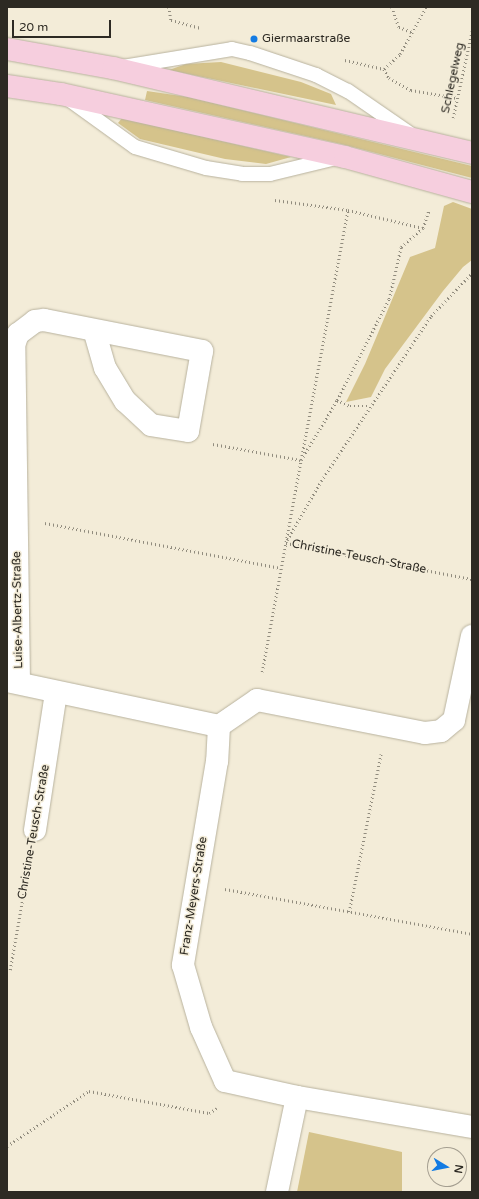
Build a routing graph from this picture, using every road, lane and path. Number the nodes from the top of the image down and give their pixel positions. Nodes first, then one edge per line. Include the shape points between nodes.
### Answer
1 (169, 7) edge
2 (392, 7) edge
3 (426, 7) edge
4 (168, 13) dead end
5 (472, 31) edge
6 (412, 32) junction
7 (7, 49) edge
8 (113, 68) junction
9 (384, 69) dead end
10 (397, 84) dead end
11 (7, 86) edge
12 (61, 94) junction
13 (457, 98) junction
14 (452, 121) dead end
15 (419, 139) junction
16 (472, 153) edge
17 (345, 157) junction
18 (472, 192) edge
19 (270, 199) dead end
20 (430, 208) dead end
21 (348, 210) junction
22 (423, 228) junction
23 (472, 273) edge
24 (95, 332) junction
25 (337, 400) junction
26 (370, 406) junction
27 (188, 431) junction
28 (301, 460) junction
29 (17, 518) junction
30 (286, 542) junction
31 (281, 568) junction
32 (472, 579) edge
33 (472, 636) edge
34 (13, 682) edge
35 (56, 693) junction
36 (257, 700) junction
37 (218, 726) junction
38 (387, 726) junction
39 (35, 830) joint
40 (195, 884) junction
41 (350, 912) junction
42 (472, 934) edge
43 (10, 970) dead end
44 (225, 1081) junction
45 (297, 1097) junction
46 (472, 1127) edge
47 (7, 1146) edge
48 (277, 1192) edge

1 - 4 path
2 - 6 path via 400,26
3 - 6 path
5 - 13 path, Schlegelweg
6 - 9 path via 400,54
7 - 8 main road
8 - 15 main road
8 - 15 lane via 232,49 250,53 316,75 348,91
10 - 13 path via 430,95
11 - 12 main road
12 - 17 main road
12 - 17 lane via 135,147 206,168 242,174 270,174
13 - 14 path, Schlegelweg
15 - 16 main road
17 - 18 main road
19 - 21 path
20 - 22 path
21 - 22 path
21 - 28 path
22 - 25 path via 401,247 389,299
23 - 26 path via 431,316
24 - 27 street via 105,368 125,401 152,425
24 - 27 street, Luise-Albertz-Straße via 202,351
24 - 29 street, Luise-Albertz-Straße via 71,324 44,320 35,321 18,334 14,345
25 - 26 path via 350,406
25 - 28 path
26 - 30 path via 321,480
27 - 28 path via 212,444
28 - 30 path
29 - 31 path
29 - 34 street, Luise-Albertz-Straße
30 - 31 path, Christine-Teusch-Straße
30 - 32 path, Christine-Teusch-Straße
31 - 36 path, Christine-Teusch-Straße
33 - 38 street via 454,720 441,731 425,733
34 - 35 street
35 - 37 street
35 - 39 street, Christine-Teusch-Straße
36 - 37 street
36 - 38 street
37 - 40 street, Franz-Meyers-Straße via 217,761
38 - 41 path
39 - 43 path, Christine-Teusch-Straße
40 - 41 path
40 - 44 street, Franz-Meyers-Straße via 182,965 201,1027
41 - 42 path
44 - 45 street
44 - 47 path via 221,1106 209,1113 89,1091
45 - 46 street
45 - 48 street

